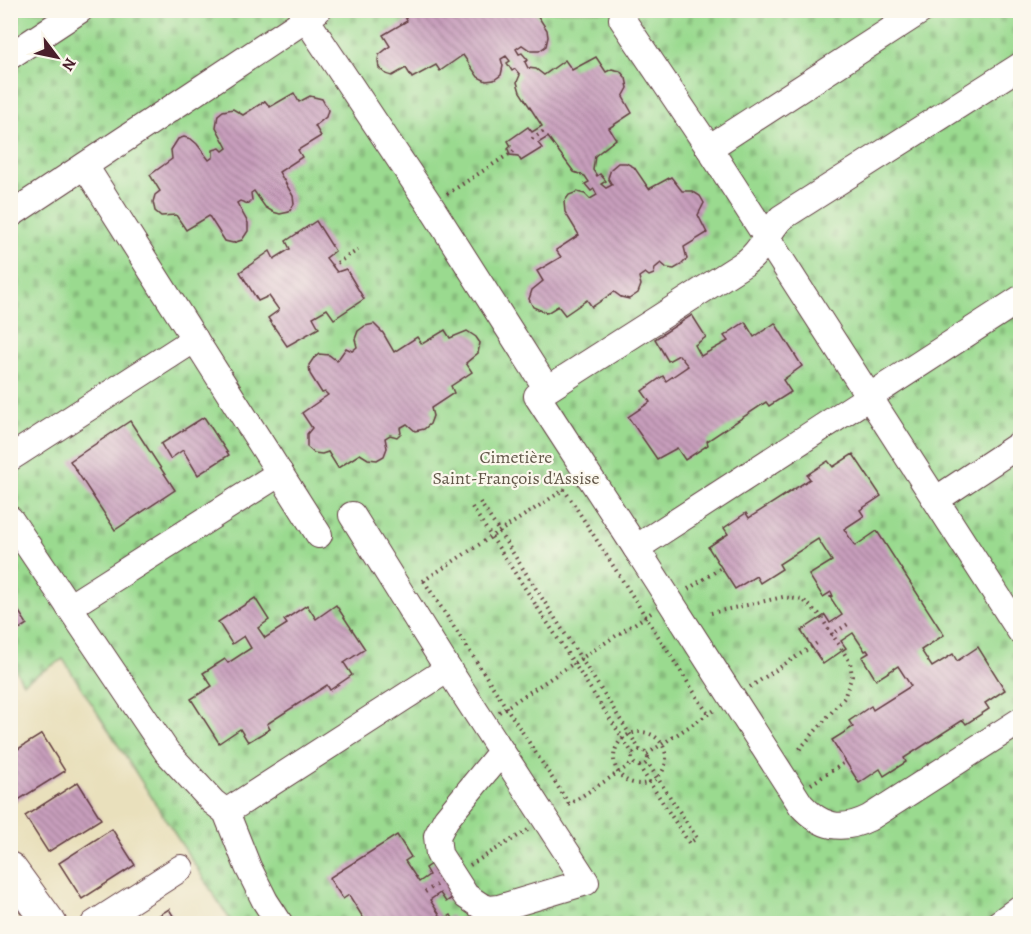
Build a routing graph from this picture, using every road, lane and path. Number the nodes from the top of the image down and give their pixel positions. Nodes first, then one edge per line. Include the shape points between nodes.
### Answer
1 (80, 10) edge
2 (922, 10) edge
3 (308, 13) edge
4 (625, 13) edge
5 (10, 56) edge
6 (1020, 66) edge
7 (544, 131) dead end
8 (532, 139) dead end
9 (709, 148) junction
10 (517, 149) dead end
11 (86, 166) junction
12 (437, 200) dead end
13 (10, 215) edge
14 (767, 238) junction
15 (357, 250) dead end
16 (332, 266) dead end
17 (1020, 299) edge
18 (195, 339) junction
19 (547, 389) junction
20 (869, 397) junction
21 (1020, 444) edge
22 (10, 458) edge
23 (280, 474) junction
24 (570, 485) dead end
25 (564, 489) junction
26 (937, 499) junction
27 (480, 502) dead end
28 (472, 507) dead end
29 (352, 515) dead end
30 (10, 519) edge
31 (499, 532) junction
32 (319, 535) dead end
33 (492, 537) junction
34 (636, 548) junction
35 (721, 568) dead end
36 (686, 591) dead end
37 (662, 606) dead end
38 (69, 607) junction
39 (711, 613) dead end
40 (646, 616) junction
41 (848, 624) dead end
42 (1020, 631) edge
43 (831, 635) junction
44 (817, 643) dead end
45 (581, 659) junction
46 (574, 664) junction
47 (448, 669) junction
48 (749, 687) dead end
49 (724, 704) dead end
50 (506, 708) junction
51 (497, 714) dead end
52 (708, 714) junction
53 (1020, 721) edge
54 (630, 735) junction
55 (623, 739) junction
56 (662, 745) junction
57 (640, 750) junction
58 (798, 751) dead end
59 (501, 752) junction
60 (633, 754) junction
61 (647, 754) junction
62 (647, 762) junction
63 (846, 762) dead end
64 (633, 763) junction
65 (639, 766) junction
66 (618, 772) junction
67 (657, 777) junction
68 (649, 782) junction
69 (802, 790) dead end
70 (569, 804) junction
71 (561, 810) dead end
72 (226, 812) junction
73 (536, 825) dead end
74 (181, 868) dead end
75 (10, 869) edge
76 (460, 871) dead end
77 (1020, 908) edge
78 (50, 924) edge
79 (94, 924) edge
80 (280, 924) edge
81 (998, 924) edge

1 - 5 street
2 - 9 street
3 - 11 street
3 - 19 street
4 - 9 street
6 - 14 street via 781,219
7 - 8 path
9 - 14 street
10 - 12 path
11 - 13 street
11 - 18 street
14 - 19 street via 745,263
14 - 20 street
15 - 16 path
17 - 20 street
18 - 22 street
18 - 23 street
19 - 34 street via 537,396
20 - 26 street
20 - 34 street
21 - 26 street
23 - 32 street
23 - 38 street
24 - 25 path
25 - 31 path
25 - 40 path
26 - 42 street
27 - 31 path
28 - 33 path
29 - 47 street
30 - 38 street
31 - 33 path
31 - 45 path
33 - 46 path
33 - 50 path via 422,582
34 - 53 street via 801,805 820,821 839,826 869,818
35 - 36 path
37 - 40 path
38 - 72 street via 167,752
39 - 43 path via 774,598 794,598 812,606
40 - 45 path
40 - 52 path
41 - 43 path
43 - 58 path via 850,662 851,684 840,705
44 - 48 path
45 - 46 path
45 - 54 path
46 - 50 path
46 - 55 path
47 - 59 street
47 - 72 street
49 - 52 path
50 - 51 path
50 - 70 path
52 - 56 path
54 - 55 path
54 - 56 path via 648,734
54 - 57 path
55 - 60 path
55 - 66 path via 614,756
56 - 61 path
56 - 67 path via 665,762
57 - 60 path
57 - 61 path
59 - 59 street via 586,882 490,909 466,896 439,854 437,836 446,819
60 - 64 path
61 - 62 path
62 - 65 path
62 - 67 path
63 - 69 path
64 - 65 path
64 - 66 path
65 - 68 path
66 - 68 path via 632,783
66 - 70 path
67 - 68 path
67 - 68 path via 697,838 689,843
70 - 71 path
72 - 80 street via 248,867
73 - 76 path
74 - 79 street
75 - 78 main road
77 - 81 street

